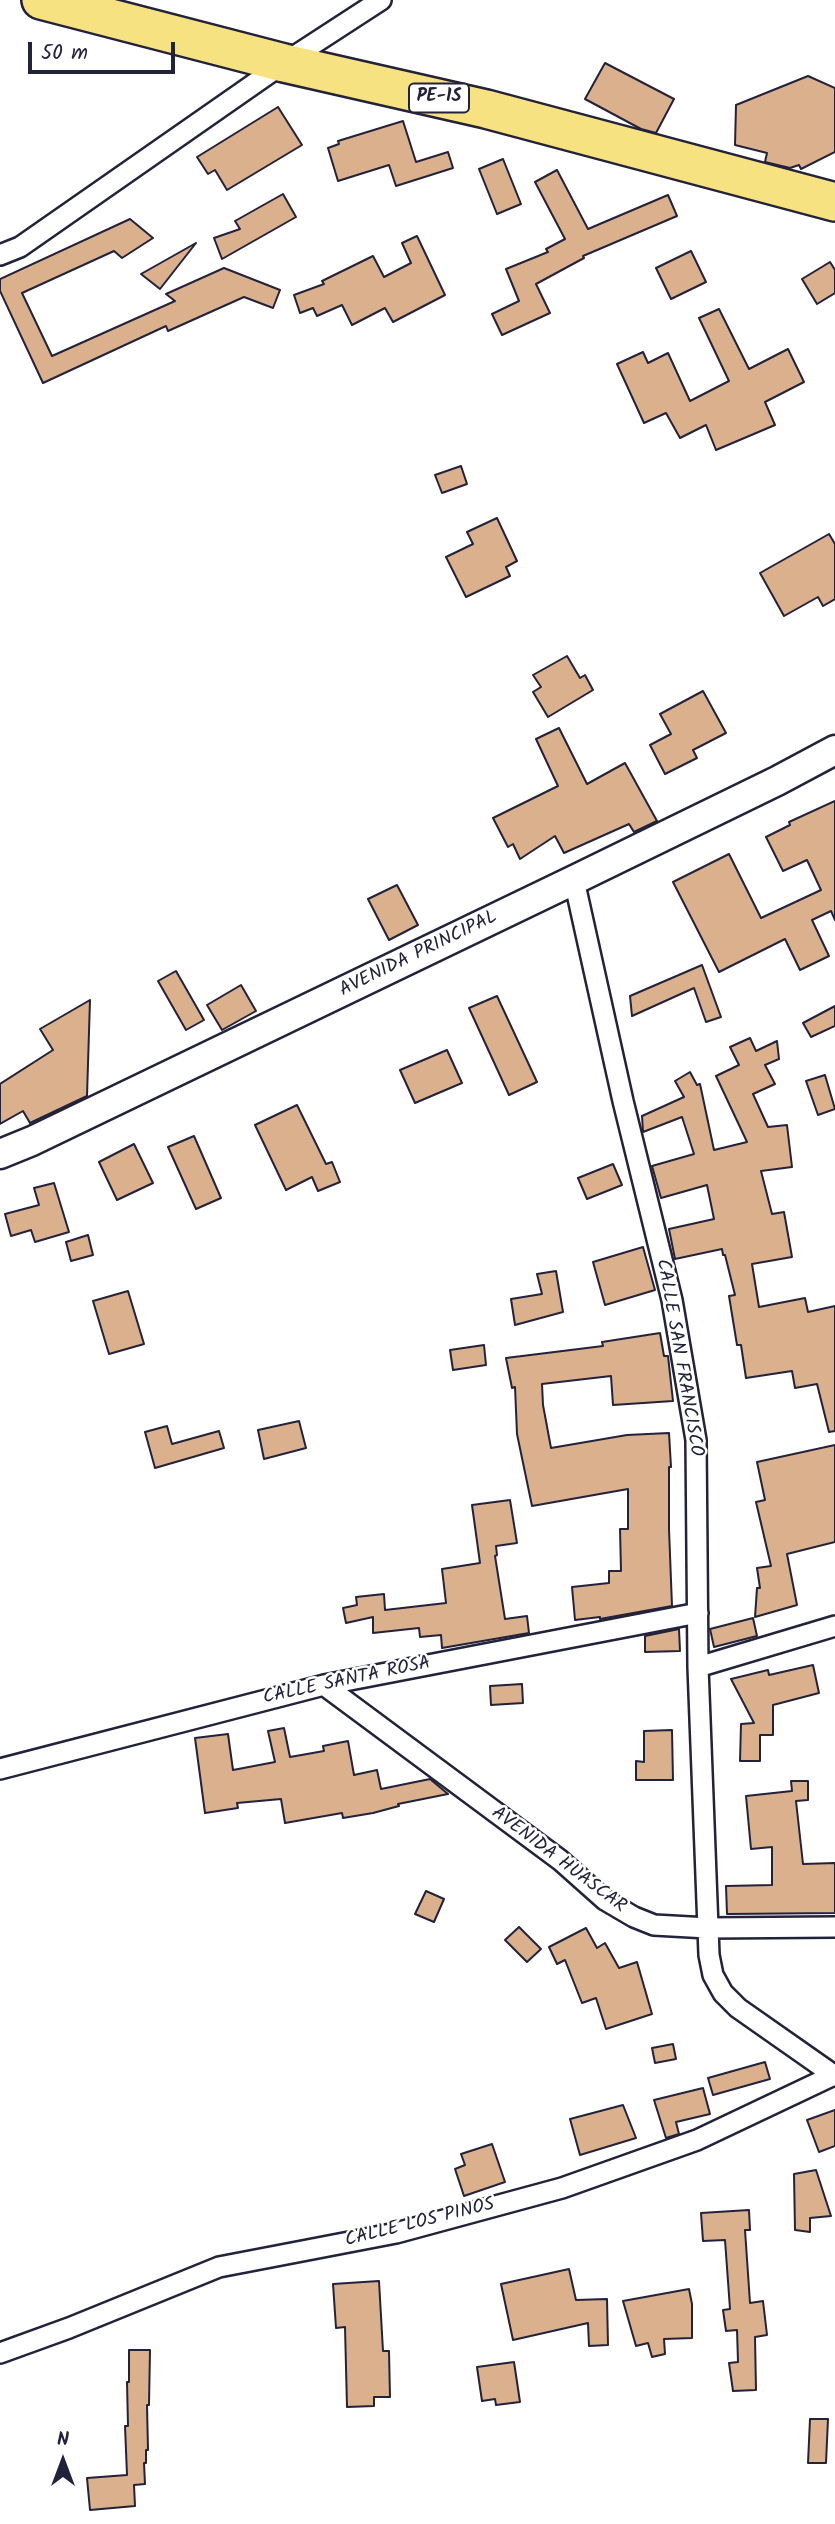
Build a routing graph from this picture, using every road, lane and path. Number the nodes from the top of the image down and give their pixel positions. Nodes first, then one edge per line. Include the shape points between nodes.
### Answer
1 (41, 0) edge
2 (381, 0) edge
3 (284, 63) junction
4 (835, 202) edge
5 (0, 256) edge
6 (835, 750) edge
7 (574, 880) junction
8 (0, 1154) edge
9 (698, 1613) junction
10 (835, 1626) edge
11 (698, 1667) junction
12 (324, 1685) junction
13 (0, 1769) edge
14 (835, 1927) edge
15 (708, 1928) junction
16 (834, 2076) edge
17 (0, 2353) edge

1 - 3 highway, PE-1S
2 - 3 street
3 - 4 highway, PE-1S via 486,109
3 - 5 street via 20,247
6 - 7 main road, AVENIDA PRINCIPAL
7 - 8 main road, AVENIDA PRINCIPAL
7 - 9 street, CALLE SAN FRANCISCO via 674,1312 696,1440
9 - 11 street, CALLE SAN FRANCISCO
9 - 12 street, CALLE SANTA ROSA
10 - 11 street
11 - 15 street, CALLE SAN FRANCISCO
12 - 13 street, CALLE SANTA ROSA
12 - 15 street, AVENIDA HUASCAR via 560,1860 605,1900 654,1924
14 - 15 street, AVENIDA HUASCAR
15 - 16 street via 713,1975 723,1993
16 - 17 street, CALLE LOS PINOS via 697,2140 562,2188 396,2233 219,2267

